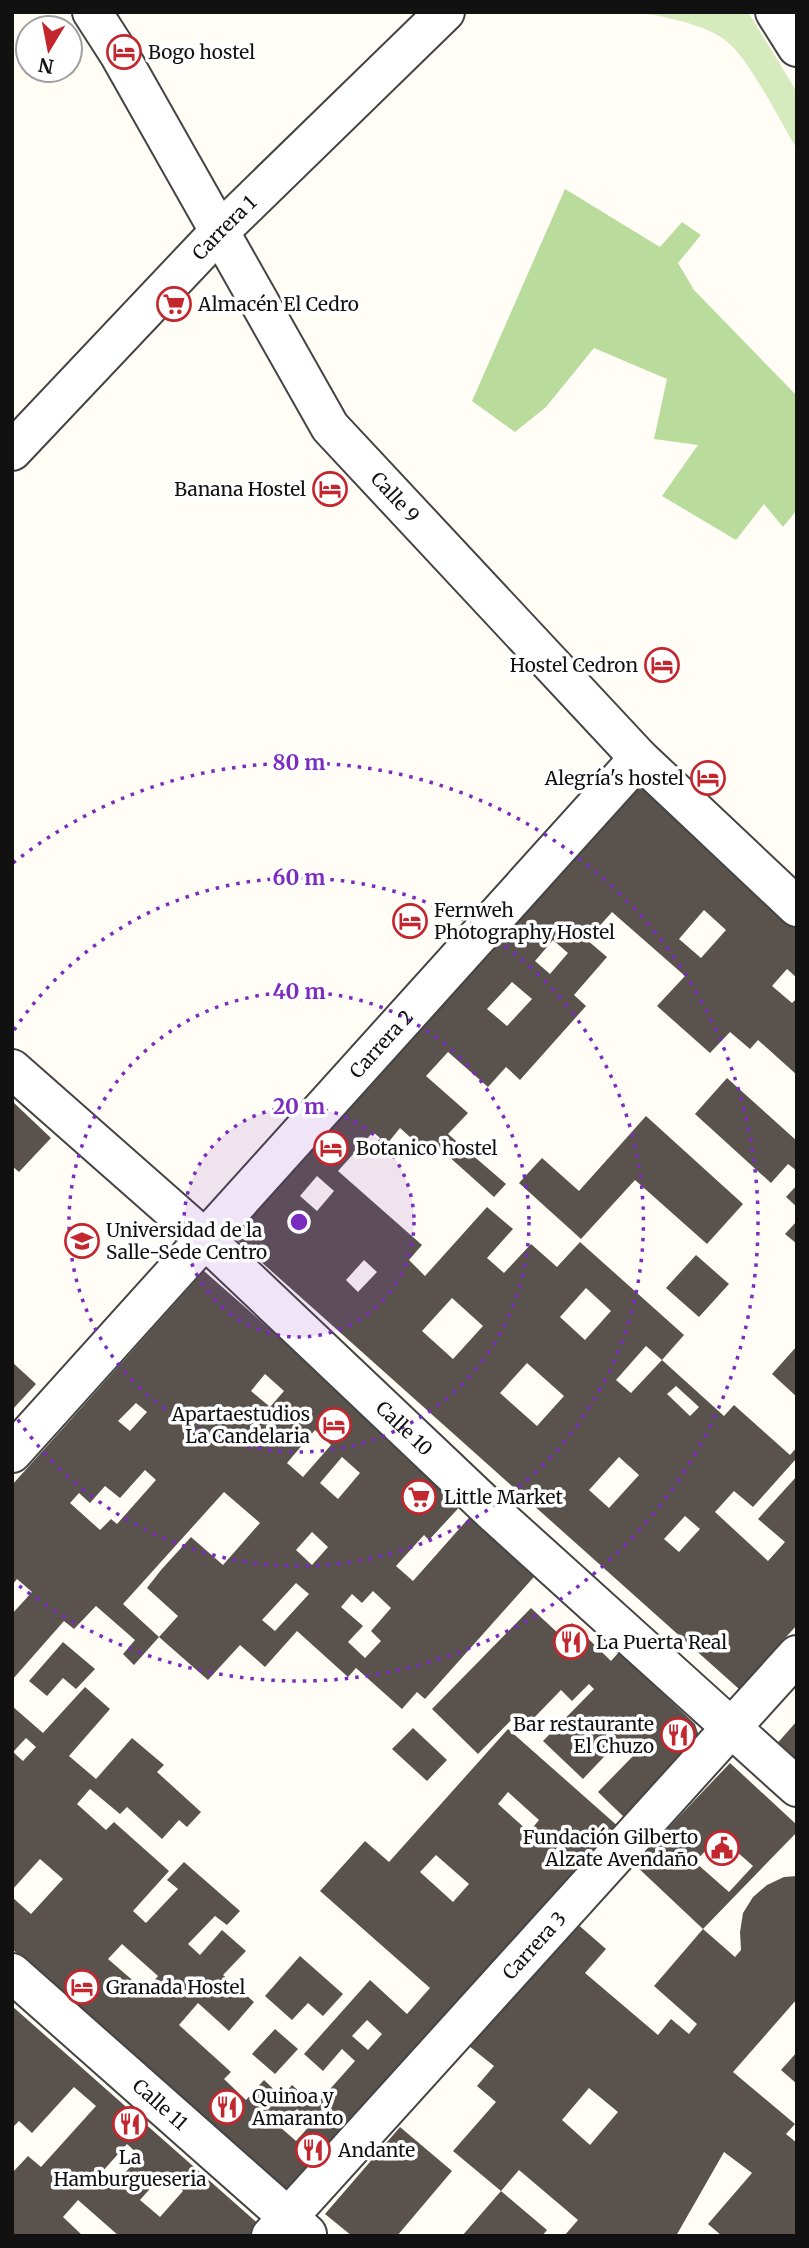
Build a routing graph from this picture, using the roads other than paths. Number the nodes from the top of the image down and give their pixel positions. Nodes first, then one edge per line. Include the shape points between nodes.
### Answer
1 (92, 12) edge
2 (446, 12) edge
3 (775, 12) edge
4 (797, 47) edge
5 (219, 232) junction
6 (12, 451) edge
7 (639, 758) junction
8 (797, 908) edge
9 (12, 1069) edge
10 (206, 1240) junction
11 (12, 1453) edge
12 (797, 1655) edge
13 (732, 1728) junction
14 (797, 1787) edge
15 (12, 1973) edge
16 (290, 2230) edge

1 - 5 street, Calle 9
2 - 5 street, Carrera 1
3 - 4 street
5 - 6 street, Carrera 1
5 - 7 street, Calle 9 via 330,427
7 - 8 street, Calle 9
7 - 10 street, Carrera 2
9 - 10 street, Calle 10
10 - 11 street, Carrera 2
10 - 13 street, Calle 10 via 496,1515
12 - 13 street, Carrera 3
13 - 14 street, Calle 10
13 - 16 street, Carrera 3
15 - 16 street, Calle 11

